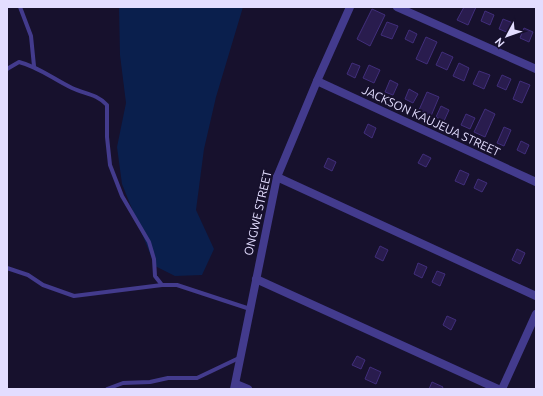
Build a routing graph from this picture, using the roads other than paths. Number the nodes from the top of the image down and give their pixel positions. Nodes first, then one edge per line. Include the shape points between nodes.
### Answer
1 (20, 7) edge
2 (350, 7) edge
3 (397, 7) edge
4 (34, 66) junction
5 (7, 69) edge
6 (536, 69) edge
7 (317, 81) junction
8 (277, 177) junction
9 (536, 182) edge
10 (7, 268) edge
11 (256, 279) junction
12 (162, 285) junction
13 (536, 296) edge
14 (250, 309) junction
15 (536, 314) edge
16 (241, 357) junction
17 (235, 386) edge
18 (107, 389) edge
19 (248, 389) edge
20 (498, 389) edge
21 (502, 389) edge

1 - 4 lane via 31,36
2 - 7 street, ONGWE STREET
3 - 6 street
4 - 5 lane via 19,62
4 - 12 lane via 73,88 101,98 108,105 107,137 110,165 122,196 149,242 155,276
7 - 8 street, ONGWE STREET
7 - 9 street, JACKSON KAUJEUA STREET
8 - 11 street, ONGWE STREET
8 - 13 street
10 - 12 lane via 74,296
11 - 14 street, ONGWE STREET
11 - 20 street
12 - 14 lane via 177,285
14 - 16 street, ONGWE STREET
15 - 21 street
16 - 17 street, ONGWE STREET
16 - 18 lane via 198,378 123,383
17 - 19 street

